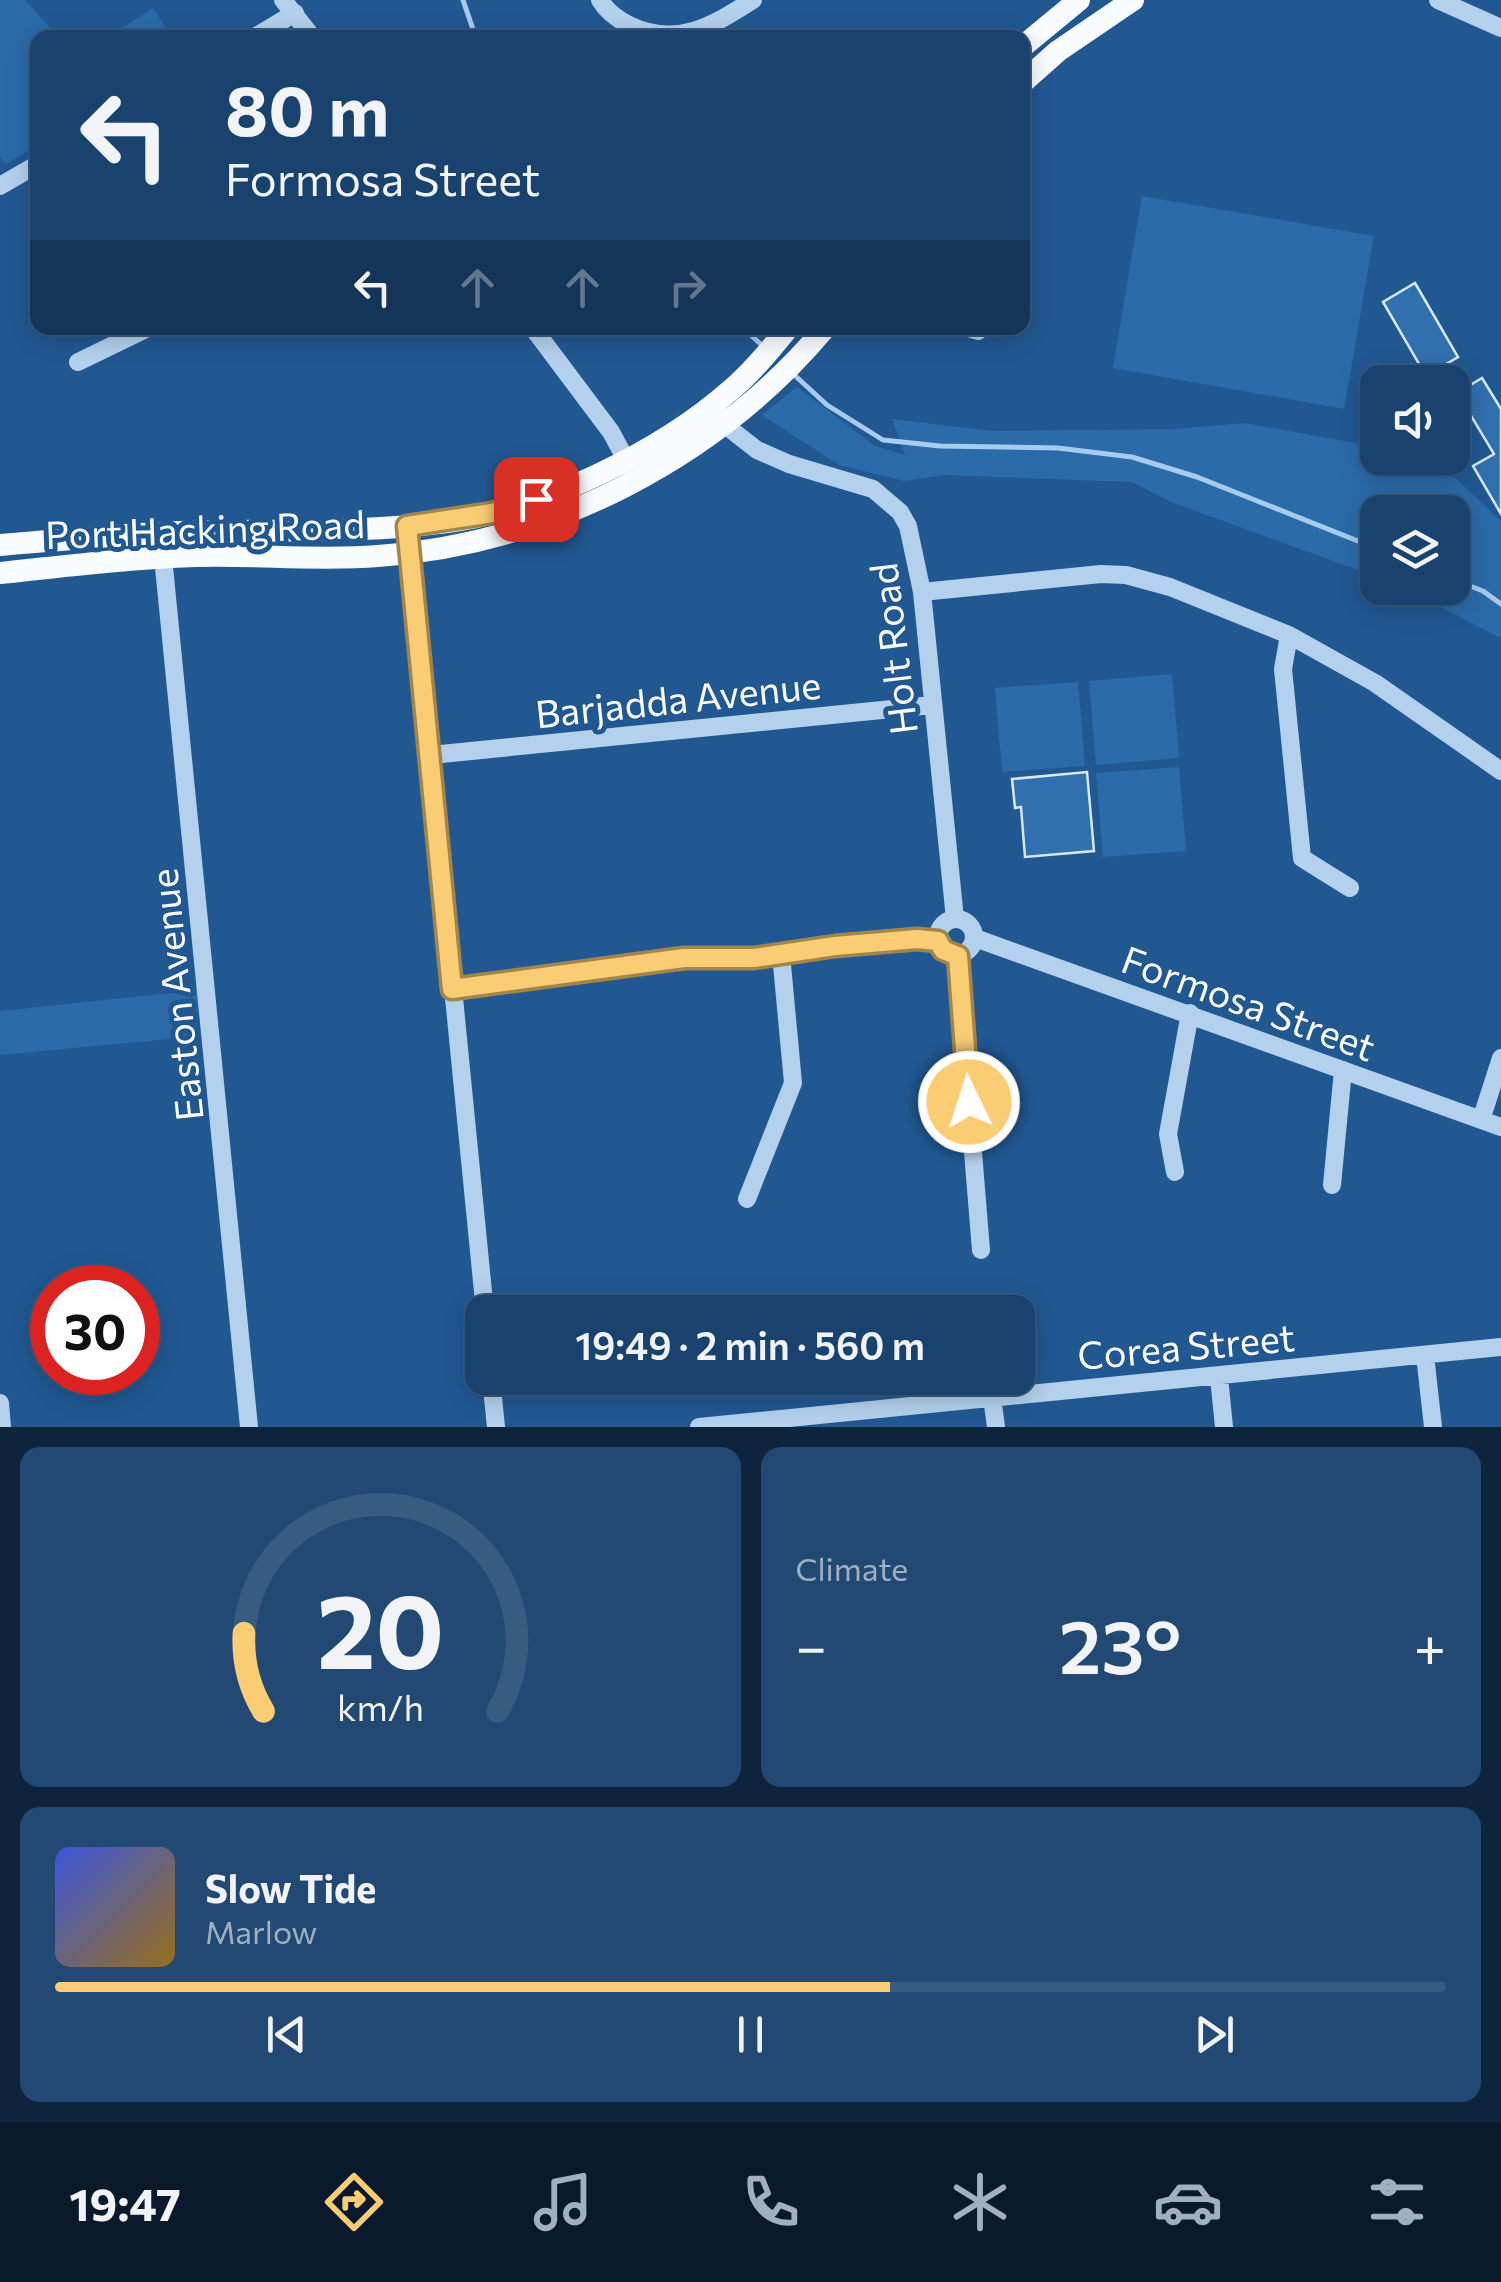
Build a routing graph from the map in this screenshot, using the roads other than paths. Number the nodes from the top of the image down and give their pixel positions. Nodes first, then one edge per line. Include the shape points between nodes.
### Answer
1 (600, 0) edge
2 (754, 0) edge
3 (1078, 0) edge
4 (1133, 0) edge
5 (1438, 0) edge
6 (289, 6) edge
7 (1501, 28) edge
8 (261, 30) edge
9 (307, 30) edge
10 (639, 30) edge
11 (698, 30) edge
12 (1030, 40) edge
13 (1030, 77) edge
14 (30, 169) edge
15 (0, 186) edge
16 (134, 335) edge
17 (538, 335) edge
18 (782, 335) edge
19 (819, 335) edge
20 (78, 362) dead end
21 (725, 425) junction
22 (631, 470) junction
23 (407, 526) junction
24 (1, 545) edge
25 (410, 553) junction
26 (163, 557) junction
27 (0, 573) edge
28 (922, 592) junction
29 (1289, 635) junction
30 (932, 705) junction
31 (431, 755) junction
32 (1501, 772) edge
33 (1350, 888) dead end
34 (954, 919) junction
35 (974, 938) junction
36 (938, 941) junction
37 (782, 954) junction
38 (958, 956) junction
39 (452, 989) junction
40 (1190, 1013) junction
41 (1501, 1058) edge
42 (1344, 1070) junction
43 (1481, 1120) junction
44 (1501, 1127) edge
45 (1175, 1172) dead end
46 (1332, 1184) dead end
47 (747, 1199) dead end
48 (981, 1250) dead end
49 (483, 1295) edge
50 (1501, 1347) edge
51 (1426, 1356) junction
52 (1219, 1377) junction
53 (493, 1395) edge
54 (992, 1397) junction
55 (0, 1403) edge
56 (2, 1427) edge
57 (249, 1427) edge
58 (496, 1427) edge
59 (699, 1427) edge
60 (996, 1427) edge
61 (1224, 1427) edge
62 (1433, 1427) edge

1 - 10 street
2 - 11 street
3 - 12 main road
4 - 13 main road
5 - 7 street
6 - 8 street
6 - 9 street
14 - 15 street
16 - 20 street
17 - 22 street via 611,432
18 - 22 main road, Port Hacking Road via 744,378
19 - 21 main road, Port Hacking Road
21 - 22 main road, Port Hacking Road
21 - 28 street, Holt Road via 757,450 885,497 908,526
22 - 23 main road, Port Hacking Road via 492,513
22 - 25 main road, Port Hacking Road via 580,510
23 - 24 main road, Port Hacking Road
23 - 25 street
25 - 26 main road, Port Hacking Road
25 - 31 street
26 - 27 main road, Port Hacking Road
26 - 57 street, Easton Avenue
28 - 29 street via 1126,575
28 - 30 street, Holt Road
29 - 32 street via 1375,683
29 - 33 street via 1284,668 1302,858
30 - 31 street, Barjadda Avenue
30 - 34 street, Holt Road
31 - 39 street
34 - 35 street via 969,924
34 - 36 street via 942,926
35 - 38 street
35 - 40 street, Formosa Street
36 - 37 street
36 - 38 street
37 - 39 street via 684,958
37 - 47 street via 793,1083
38 - 48 street
39 - 49 street
40 - 42 street, Formosa Street
40 - 45 street via 1168,1134
41 - 43 street
42 - 43 street, Formosa Street
42 - 46 street
43 - 44 street, Formosa Street
50 - 51 street, Corea Street
51 - 52 street, Corea Street
51 - 62 street
52 - 54 street, Corea Street
52 - 61 street
53 - 58 street
54 - 59 street, Corea Street
54 - 60 street
55 - 56 street

